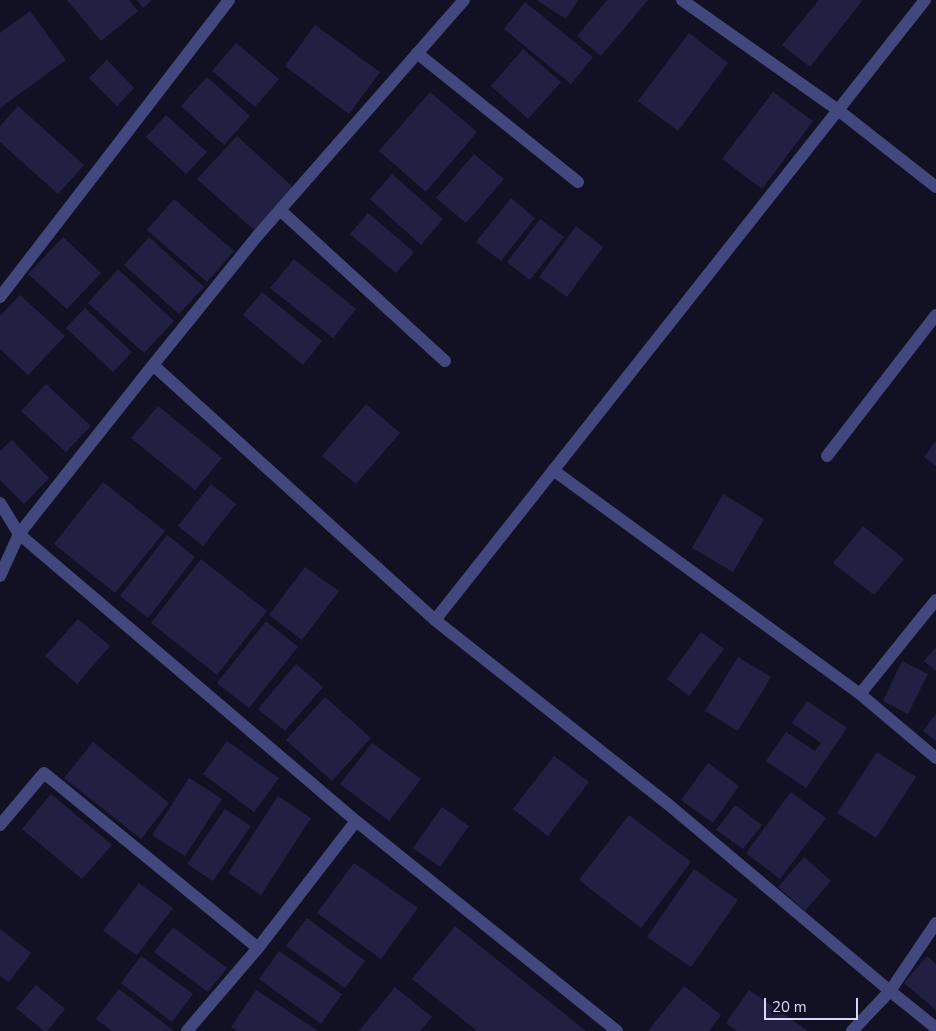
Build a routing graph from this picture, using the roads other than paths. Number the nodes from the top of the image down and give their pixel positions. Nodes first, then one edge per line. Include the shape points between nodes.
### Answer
1 (229, 0) edge
2 (464, 0) edge
3 (682, 0) edge
4 (926, 0) edge
5 (417, 53) junction
6 (838, 110) junction
7 (578, 182) dead end
8 (936, 187) edge
9 (280, 210) junction
10 (0, 297) edge
11 (936, 315) edge
12 (445, 361) dead end
13 (153, 365) junction
14 (827, 456) dead end
15 (554, 470) junction
16 (0, 503) edge
17 (19, 534) junction
18 (0, 576) edge
19 (936, 600) edge
20 (435, 620) junction
21 (860, 694) junction
22 (936, 758) edge
23 (356, 821) junction
24 (0, 824) edge
25 (936, 923) edge
26 (258, 948) junction
27 (890, 991) junction
28 (936, 1028) edge
29 (187, 1031) edge
30 (617, 1031) edge
31 (852, 1031) edge

1 - 10 street
2 - 5 street
3 - 6 street
4 - 6 street
5 - 7 street
5 - 9 street
6 - 8 street
6 - 15 street
9 - 12 street
9 - 13 street
11 - 14 street
13 - 17 street
13 - 20 street
15 - 20 street
15 - 21 street
16 - 17 street
17 - 18 street
17 - 23 street
19 - 21 street
20 - 27 street via 669,805
21 - 22 street
23 - 26 street
23 - 30 street
24 - 26 street via 44,773
25 - 27 street
26 - 29 street
27 - 28 street
27 - 31 street

